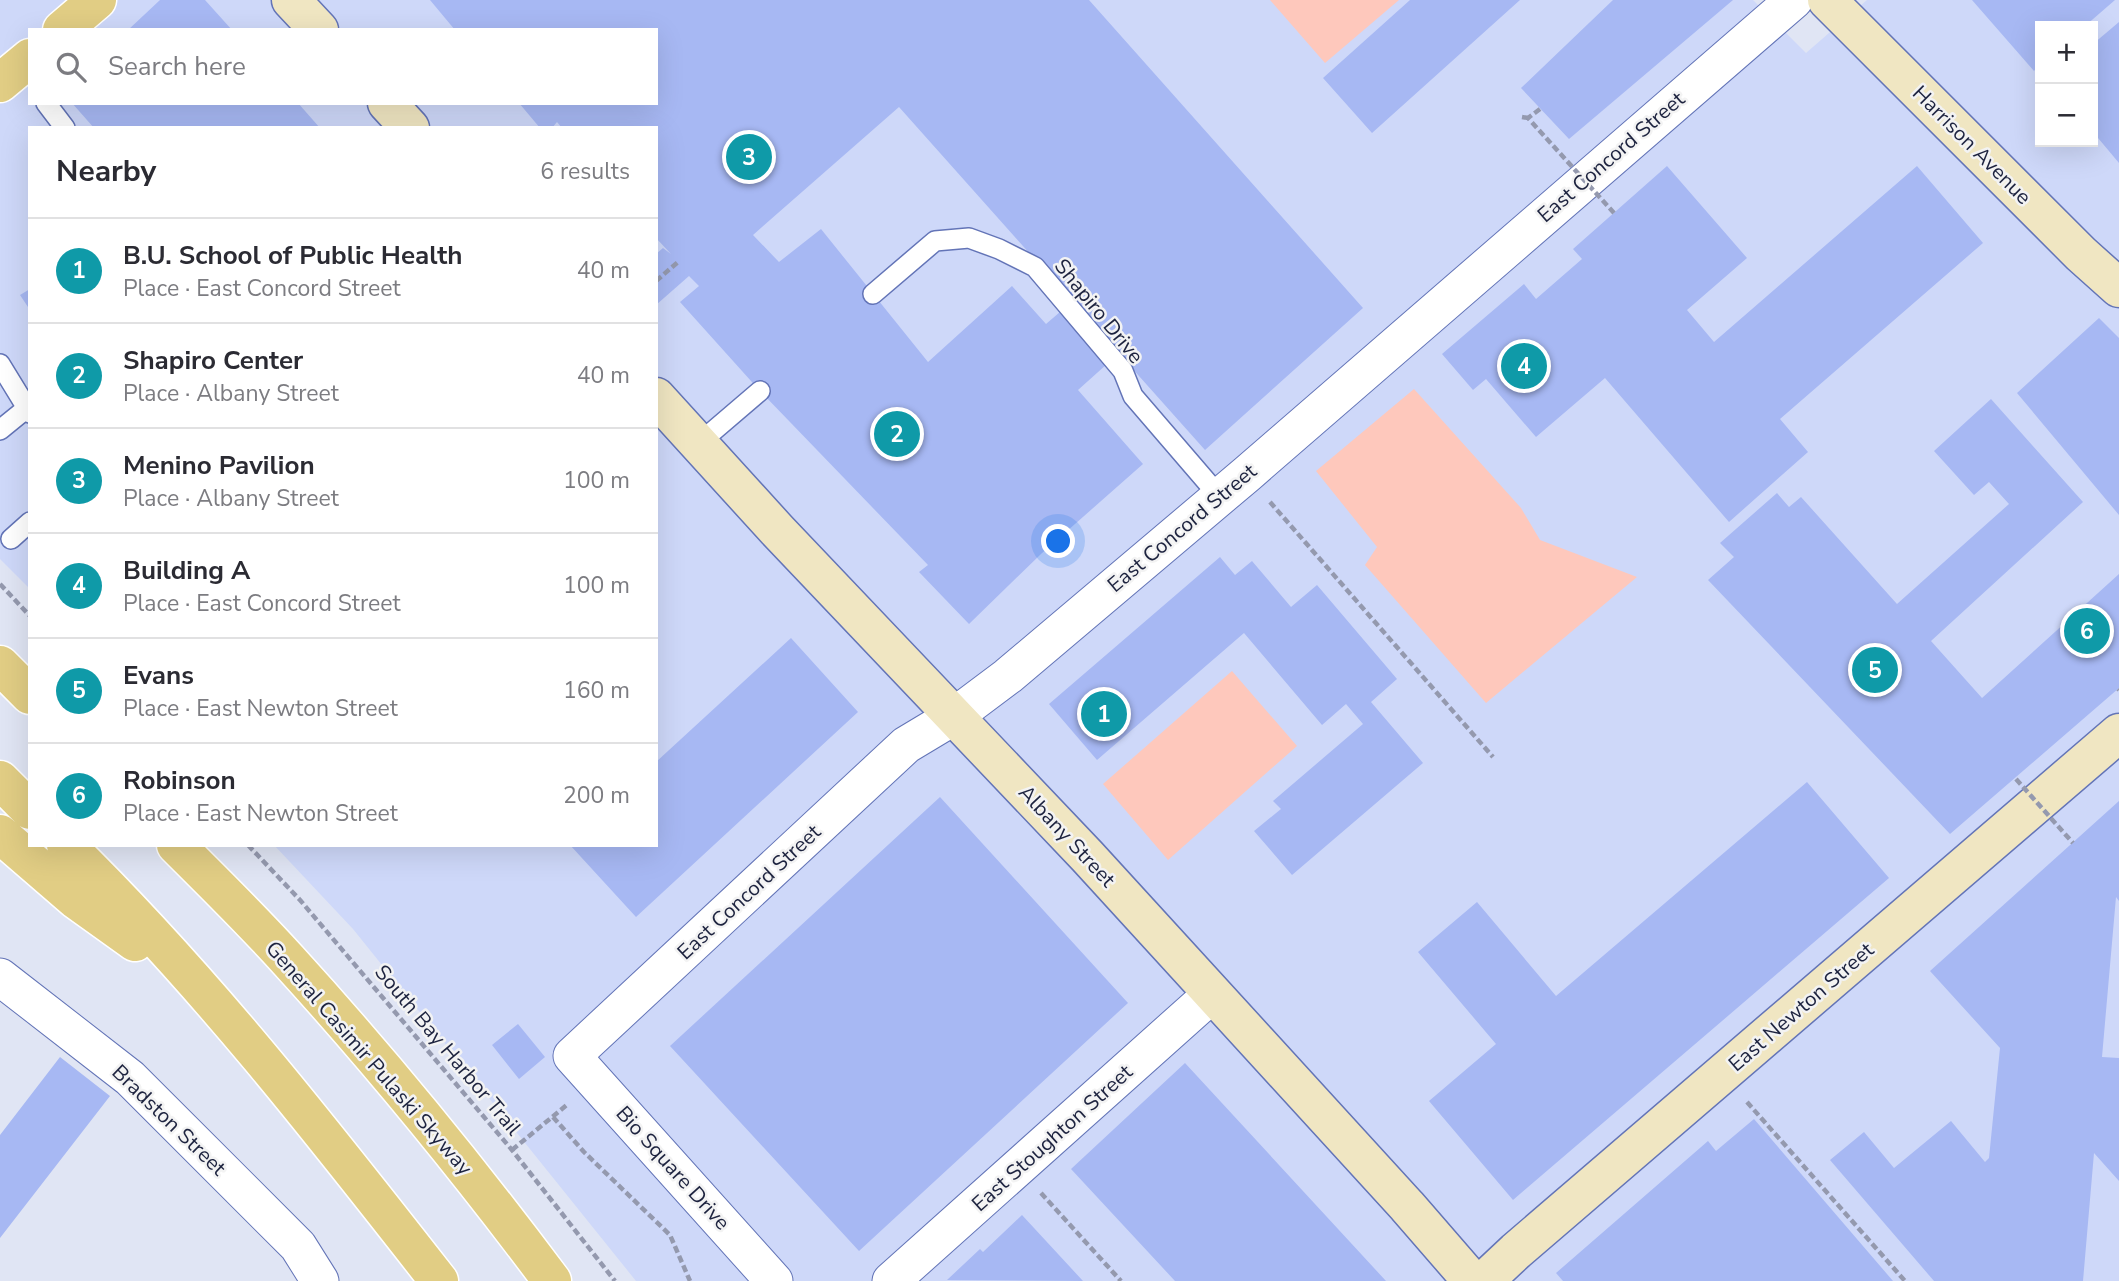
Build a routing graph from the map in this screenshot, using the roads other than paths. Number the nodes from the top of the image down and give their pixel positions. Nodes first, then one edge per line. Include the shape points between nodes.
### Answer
1 (97, 0) edge
2 (291, 0) edge
3 (1794, 0) edge
4 (1827, 0) edge
5 (64, 28) edge
6 (317, 28) edge
7 (48, 105) edge
8 (389, 105) edge
9 (63, 126) edge
10 (408, 126) edge
11 (2119, 288) edge
12 (873, 294) dead end
13 (0, 364) edge
14 (760, 391) dead end
15 (658, 399) edge
16 (28, 410) edge
17 (0, 430) edge
18 (698, 443) junction
19 (1233, 485) junction
20 (28, 524) edge
21 (12, 539) dead end
22 (0, 665) edge
23 (28, 693) edge
24 (956, 715) junction
25 (2119, 733) edge
26 (0, 780) edge
27 (28, 808) edge
28 (0, 834) edge
29 (68, 847) edge
30 (178, 847) edge
31 (0, 977) edge
32 (202, 990) junction
33 (1212, 994) junction
34 (572, 1056) joint
35 (320, 1281) edge
36 (439, 1281) edge
37 (552, 1281) edge
38 (774, 1281) edge
39 (891, 1281) edge
40 (1472, 1281) edge
41 (1484, 1281) edge

1 - 5 main road
2 - 6 main road
3 - 19 street, East Concord Street
4 - 11 main road, Harrison Avenue
7 - 9 lane
8 - 10 main road
12 - 19 lane, Shapiro Drive via 935,241 970,238 1035,267 1123,370 1133,396
13 - 16 lane
14 - 18 lane
15 - 18 main road, Albany Street
16 - 17 lane
18 - 24 main road, Albany Street
19 - 24 street, East Concord Street via 998,685
20 - 21 lane
22 - 23 main road
24 - 33 main road, Albany Street
24 - 34 street, East Concord Street via 906,745
25 - 41 main road, East Newton Street
26 - 27 main road
28 - 32 main road via 75,899
29 - 32 main road
30 - 37 main road, General Casimir Pulaski Skyway via 354,1034
31 - 35 street, Bradston Street via 130,1078 298,1246
32 - 36 main road
33 - 39 street, East Stoughton Street
33 - 40 main road, Albany Street
34 - 38 street, Bio Square Drive

